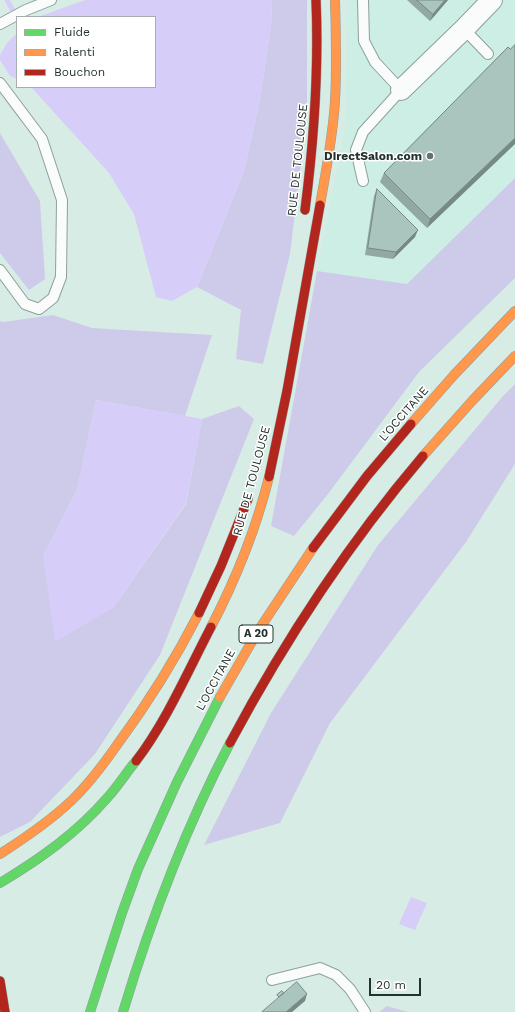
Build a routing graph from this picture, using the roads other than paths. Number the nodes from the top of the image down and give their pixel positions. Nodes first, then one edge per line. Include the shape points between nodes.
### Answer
1 (51, 0) edge
2 (316, 0) edge
3 (335, 0) edge
4 (363, 0) edge
5 (492, 0) edge
6 (2, 23) edge
7 (464, 29) junction
8 (488, 54) dead end
9 (0, 83) edge
10 (401, 90) junction
11 (363, 181) dead end
12 (304, 220) dead end
13 (0, 270) edge
14 (515, 311) edge
15 (515, 356) edge
16 (251, 490) dead end
17 (161, 702) junction
18 (0, 854) edge
19 (0, 883) edge
20 (272, 980) dead end
21 (0, 981) edge
22 (4, 1012) edge
23 (90, 1012) edge
24 (123, 1012) edge
25 (365, 1012) edge

1 - 6 lane
2 - 12 main road, RUE DE TOULOUSE via 318,22 315,115
3 - 17 main road, RUE DE TOULOUSE via 335,103 327,166 287,390 268,478 248,546 230,590
4 - 10 lane via 364,41 375,62
5 - 7 street
7 - 8 lane
7 - 10 street
9 - 13 lane via 42,139 62,200 62,208 61,277 53,298 39,308 25,304
10 - 11 lane via 363,132 356,150
14 - 23 main road, L'OCCITANE / A 20 via 442,388 375,467 316,544 259,628 218,700 158,823 134,881
15 - 24 main road, A 20 via 446,429 354,544 254,699 223,756 175,860 135,970
16 - 17 main road, RUE DE TOULOUSE via 234,537 209,595 180,652
17 - 18 main road, RUE DE TOULOUSE via 116,748 71,801 27,837
17 - 19 main road, RUE DE TOULOUSE via 145,749 108,797 55,847
20 - 25 lane via 320,968 336,975 350,989
21 - 22 main road

